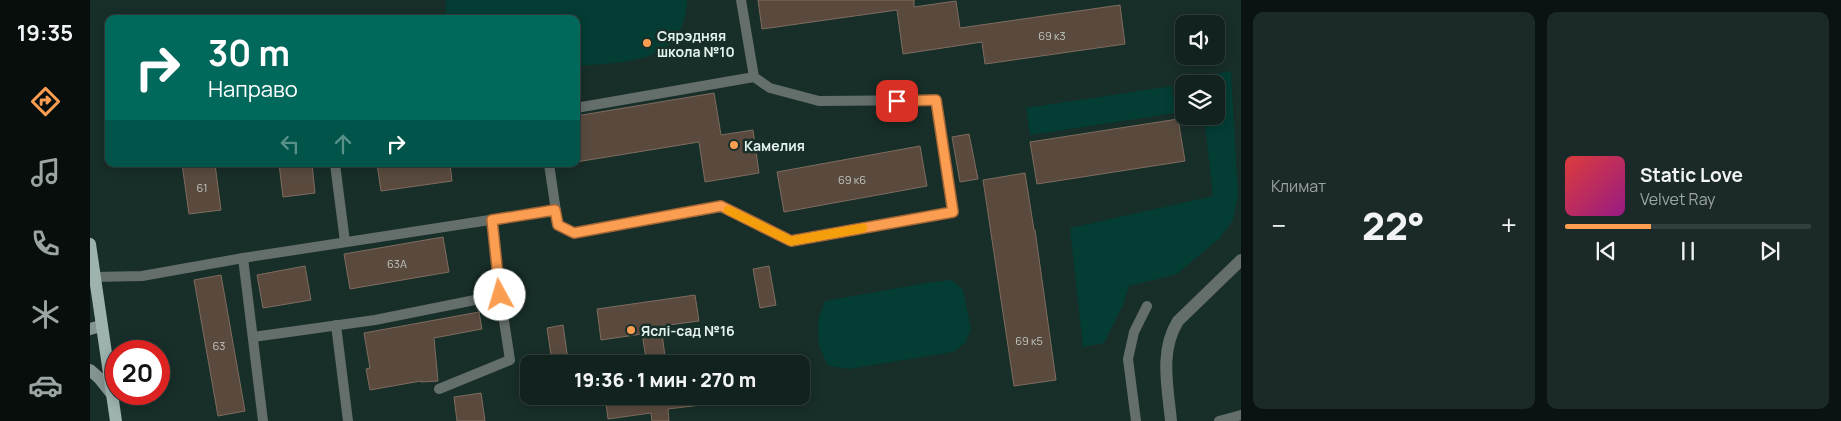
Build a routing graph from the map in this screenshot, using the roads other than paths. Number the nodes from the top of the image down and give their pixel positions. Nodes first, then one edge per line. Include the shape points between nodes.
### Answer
1 (741, 0) edge
2 (754, 77) junction
3 (580, 107) edge
4 (335, 167) edge
5 (549, 167) edge
6 (555, 210) junction
7 (492, 220) junction
8 (345, 242) junction
9 (90, 244) edge
10 (243, 258) junction
11 (1241, 260) edge
12 (92, 277) edge
13 (500, 295) junction
14 (1147, 306) dead end
15 (336, 326) junction
16 (96, 327) edge
17 (252, 337) junction
18 (105, 367) edge
19 (90, 370) edge
20 (105, 386) edge
21 (439, 390) dead end
22 (113, 405) edge
23 (1241, 414) edge
24 (116, 421) edge
25 (263, 421) edge
26 (348, 421) edge
27 (1136, 421) edge
28 (1171, 421) edge
29 (1219, 421) edge

1 - 2 lane
2 - 3 lane
2 - 6 lane via 770,88 819,101 936,100 953,212 791,241 721,206 574,233 558,225
4 - 8 lane
5 - 6 lane
6 - 7 lane
7 - 8 lane
7 - 13 lane
8 - 10 lane
9 - 12 main road
10 - 12 lane via 142,276
10 - 17 lane
11 - 28 street via 1178,321 1171,332 1166,366
12 - 16 main road
13 - 15 lane
13 - 21 lane via 510,360
14 - 27 lane via 1134,332 1128,358
15 - 17 lane
15 - 26 lane
16 - 18 main road
17 - 25 lane
19 - 20 main road
22 - 24 main road
23 - 29 lane

